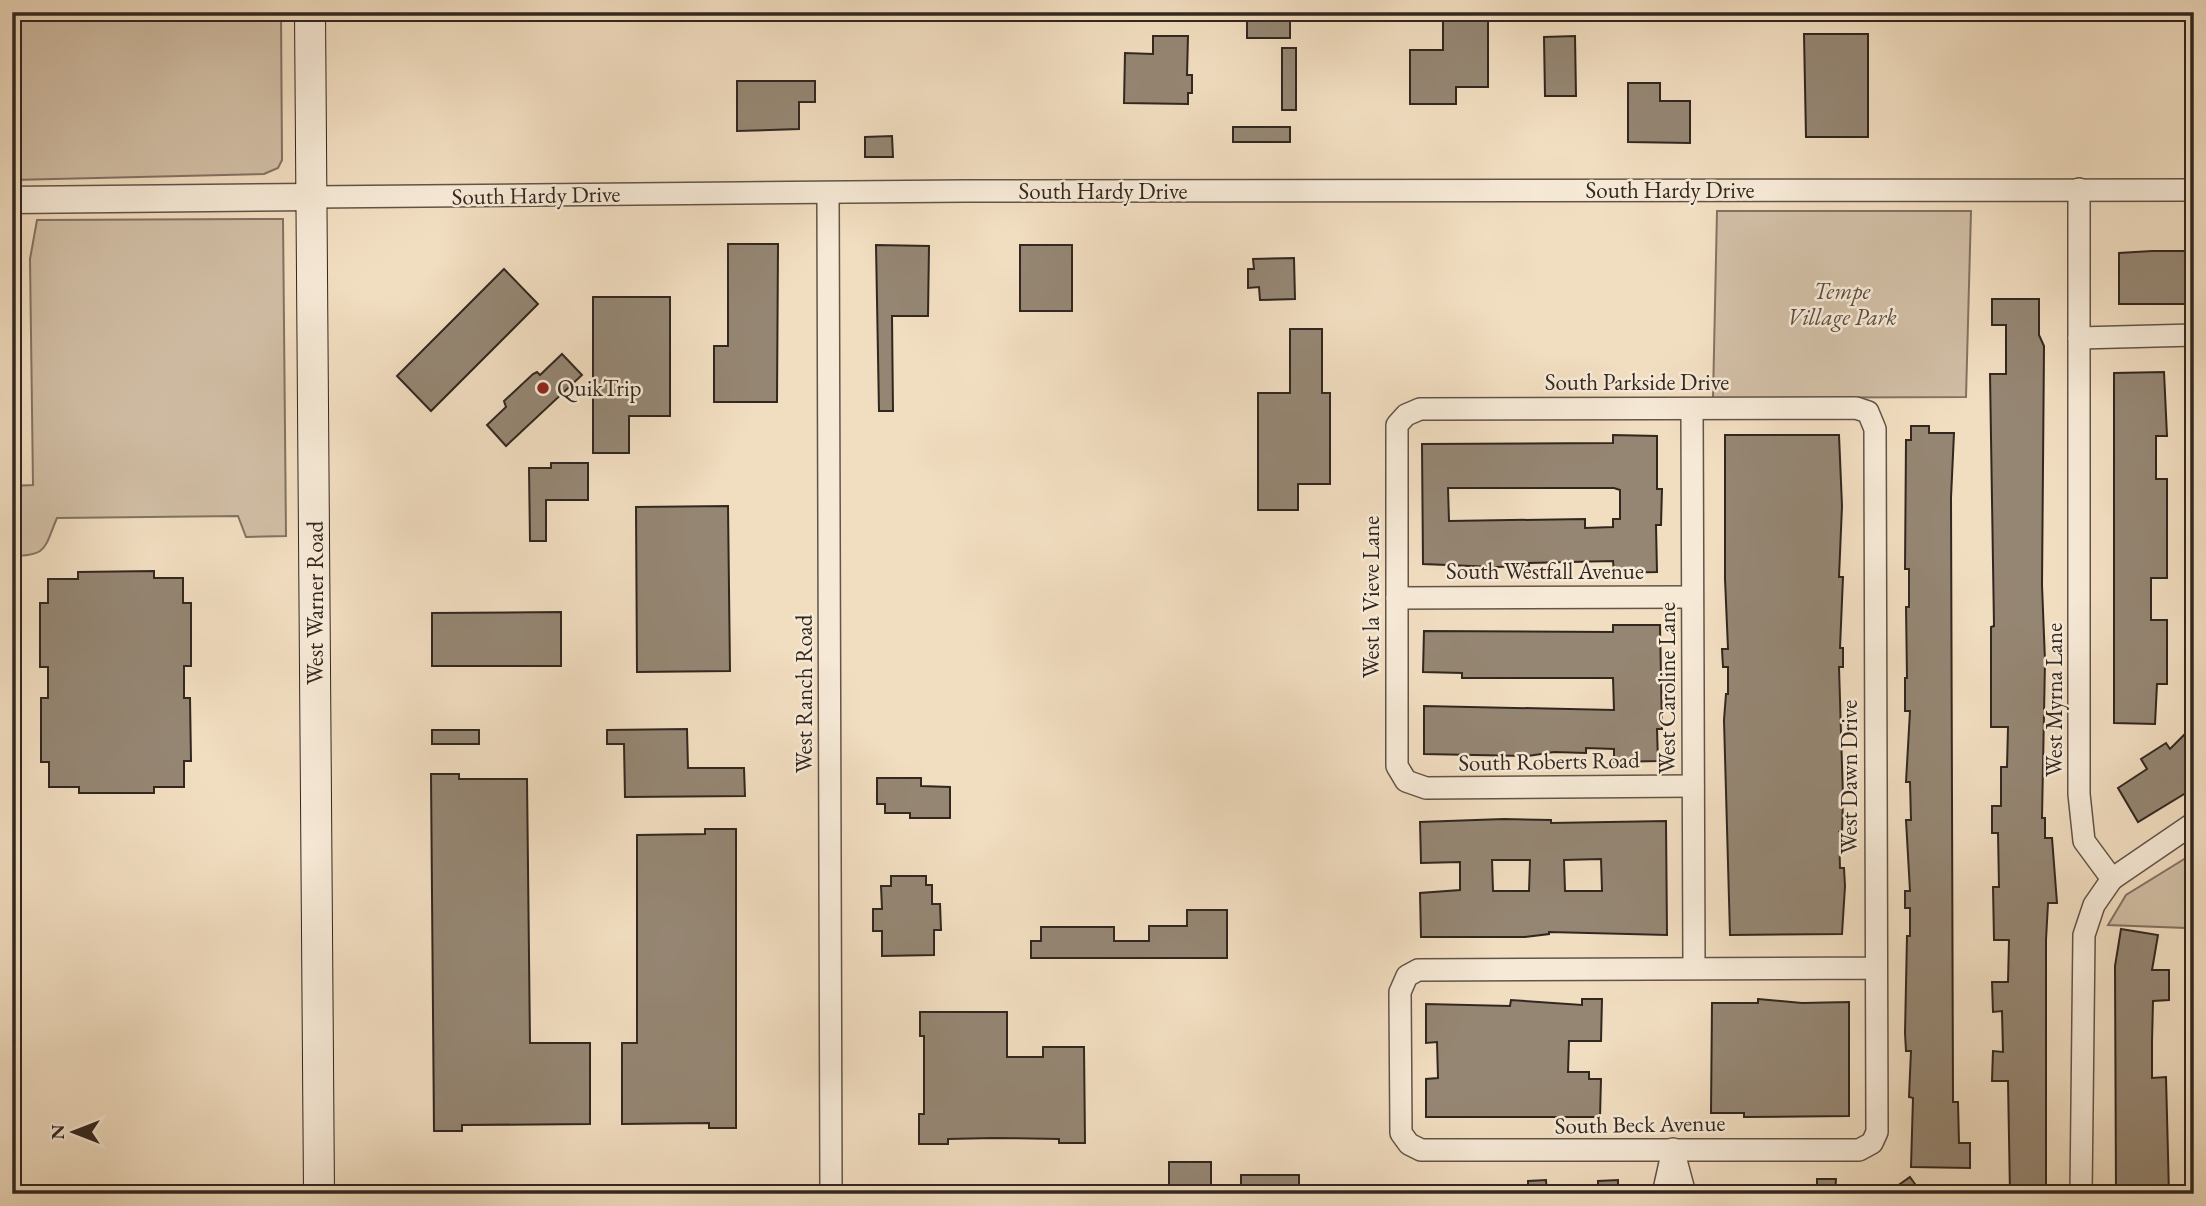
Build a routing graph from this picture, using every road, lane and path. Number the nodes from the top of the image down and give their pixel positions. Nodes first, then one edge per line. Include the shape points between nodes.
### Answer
1 (310, 12) edge
2 (2079, 189) junction
3 (2194, 190) edge
4 (828, 193) junction
5 (312, 197) junction
6 (12, 200) edge
7 (2194, 335) edge
8 (2079, 338) junction
9 (1692, 409) junction
10 (1868, 412) joint
11 (1406, 415) joint
12 (1692, 597) junction
13 (1397, 598) junction
14 (1406, 781) joint
15 (1693, 786) junction
16 (2194, 823) edge
17 (2112, 879) junction
18 (1694, 967) junction
19 (1876, 968) junction
20 (1872, 1143) joint
21 (1673, 1149) junction
22 (319, 1194) edge
23 (831, 1194) edge
24 (1663, 1194) edge
25 (1685, 1194) edge
26 (2081, 1194) edge

1 - 5 main road, West Warner Road
2 - 3 street, South Hardy Drive
2 - 4 street, South Hardy Drive
2 - 8 street, West Myrna Lane
4 - 5 street, South Hardy Drive
4 - 23 street, West Ranch Road
5 - 6 street, South Hardy Drive
5 - 22 main road, West Warner Road
7 - 8 street
8 - 17 street, West Myrna Lane via 2079,794 2084,841
9 - 10 street, South Parkside Drive via 1856,408
9 - 11 street, South Parkside Drive via 1420,409
9 - 12 street, West Caroline Lane
10 - 19 street, West Dawn Drive via 1875,429
11 - 13 street, West la Vieve Lane via 1397,425
12 - 13 street, South Westfall Avenue
12 - 15 street, West Caroline Lane
13 - 14 street, West la Vieve Lane via 1397,766
14 - 15 street, South Roberts Road via 1426,788
15 - 18 street, West Caroline Lane
16 - 17 street
17 - 26 street via 2094,905 2084,934
18 - 19 street
18 - 21 street, South Beck Avenue via 1440,968 1407,976 1400,992 1399,1100 1401,1133 1409,1144 1421,1150
19 - 20 street, West Dawn Drive via 1877,1132
20 - 21 street, South Beck Avenue via 1859,1150
21 - 24 street
21 - 25 street

